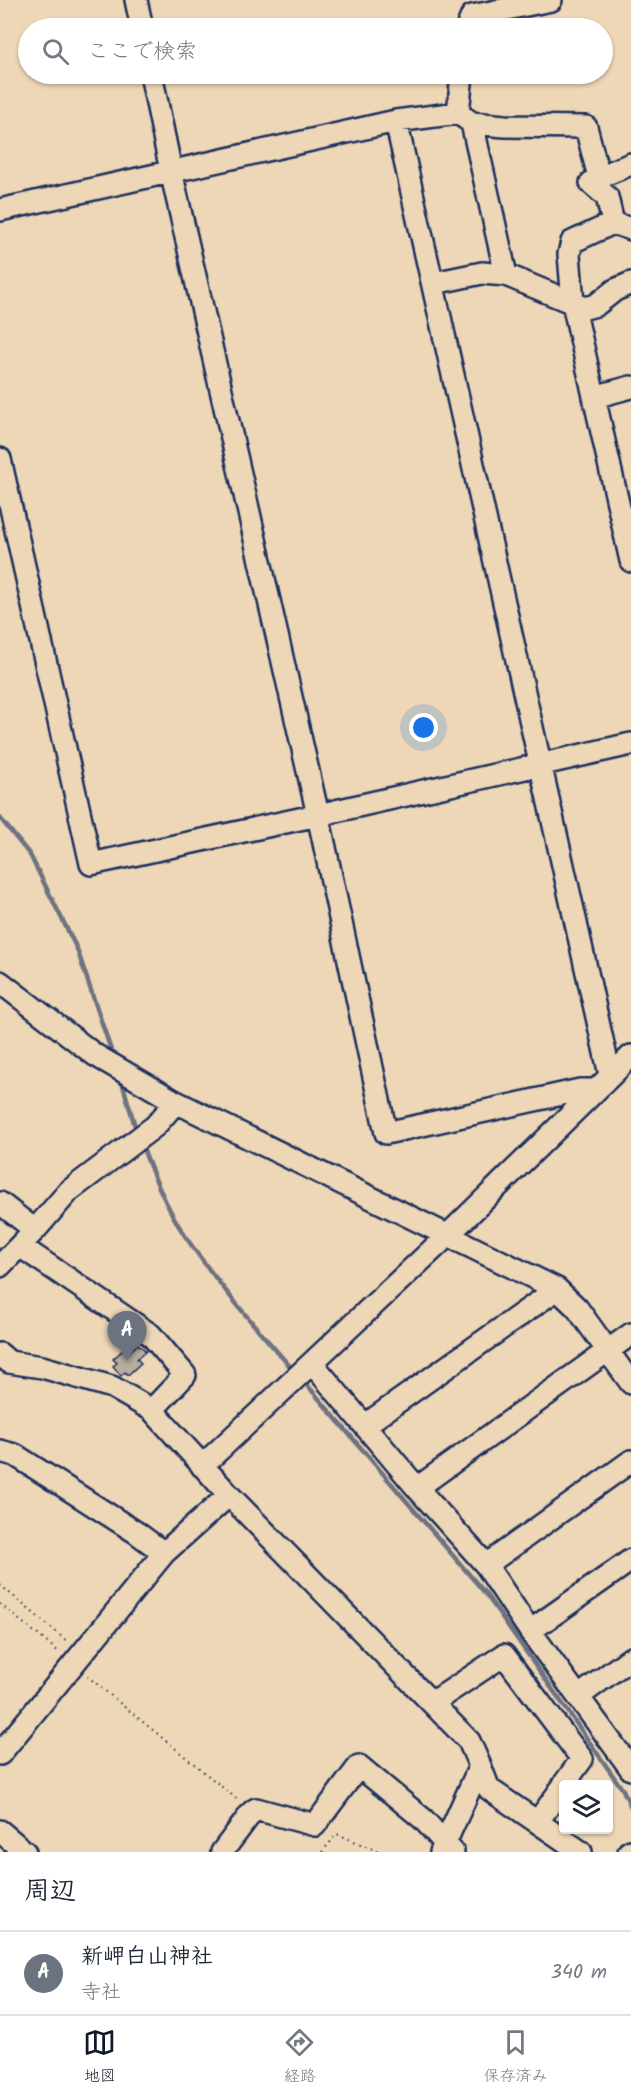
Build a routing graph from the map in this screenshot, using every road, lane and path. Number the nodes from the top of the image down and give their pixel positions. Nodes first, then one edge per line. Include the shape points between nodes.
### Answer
1 (136, 0) edge
2 (551, 0) edge
3 (140, 18) edge
4 (471, 18) edge
5 (153, 84) edge
6 (463, 84) edge
7 (465, 118) junction
8 (396, 121) junction
9 (631, 164) edge
10 (171, 171) junction
11 (599, 177) junction
12 (0, 210) edge
13 (622, 226) edge
14 (506, 275) junction
15 (434, 283) junction
16 (631, 283) edge
17 (573, 303) junction
18 (631, 387) edge
19 (594, 396) junction
20 (0, 459) edge
21 (621, 476) edge
22 (626, 516) edge
23 (631, 561) edge
24 (631, 744) edge
25 (540, 765) junction
26 (318, 815) junction
27 (0, 982) edge
28 (631, 1056) edge
29 (610, 1075) junction
30 (631, 1079) edge
31 (595, 1090) junction
32 (176, 1102) junction
33 (0, 1203) edge
34 (35, 1230) junction
35 (447, 1236) junction
36 (20, 1246) junction
37 (0, 1266) edge
38 (557, 1289) junction
39 (631, 1334) edge
40 (608, 1351) junction
41 (0, 1354) edge
42 (302, 1372) junction
43 (631, 1383) edge
44 (152, 1410) junction
45 (365, 1425) junction
46 (0, 1451) edge
47 (631, 1461) edge
48 (202, 1466) junction
49 (417, 1488) junction
50 (229, 1495) junction
51 (164, 1553) junction
52 (631, 1560) edge
53 (486, 1565) junction
54 (0, 1585) edge
55 (0, 1604) edge
56 (530, 1631) junction
57 (631, 1658) edge
58 (77, 1659) junction
59 (579, 1696) junction
60 (432, 1703) junction
61 (0, 1754) edge
62 (629, 1761) edge
63 (480, 1766) junction
64 (567, 1780) edge
65 (559, 1792) edge
66 (252, 1812) junction
67 (538, 1821) junction
68 (0, 1831) edge
69 (446, 1849) edge
70 (25, 1852) edge
71 (222, 1852) edge
72 (322, 1852) edge
73 (380, 1852) edge
74 (581, 1852) edge

1 - 3 street
2 - 4 street
5 - 10 street
6 - 7 street
7 - 8 street
7 - 11 street via 586,128
7 - 14 street
8 - 10 street
8 - 15 street
9 - 11 street
10 - 12 street
10 - 26 street
11 - 13 street via 591,183 607,197
13 - 17 street via 572,242 569,254
14 - 15 street via 482,273
14 - 17 street
15 - 25 street
16 - 17 street via 596,305 585,308
17 - 19 street
18 - 19 street
19 - 21 street
20 - 26 street via 91,864
21 - 22 street
22 - 23 street
24 - 25 street
25 - 26 street
25 - 29 street
26 - 31 street via 386,1133 580,1090
27 - 32 street via 95,1055
28 - 29 street
29 - 30 street
29 - 31 street
31 - 35 street
32 - 34 street via 155,1126 69,1191
32 - 35 street
33 - 34 street
34 - 36 street
35 - 38 street
35 - 42 street
36 - 37 street
36 - 44 street via 151,1335 185,1375
38 - 40 street via 577,1308
38 - 45 street
39 - 40 street
40 - 43 street
40 - 49 street
41 - 44 street via 9,1362 112,1387
42 - 45 street
42 - 48 street
44 - 48 street
45 - 49 street
46 - 51 street via 15,1455
47 - 53 street
48 - 50 street
49 - 53 street
50 - 51 street
50 - 60 street
51 - 58 street
52 - 56 street
53 - 56 street
54 - 58 path
55 - 58 path
56 - 59 street
57 - 59 street
58 - 61 street
58 - 66 path
59 - 62 street
60 - 63 street via 469,1741
60 - 64 street via 504,1655 582,1759
63 - 67 street via 489,1789
63 - 69 street
65 - 67 street
66 - 69 street via 256,1809 315,1824 359,1766 423,1819
66 - 71 street
67 - 74 street
68 - 70 street
72 - 73 path via 337,1834

